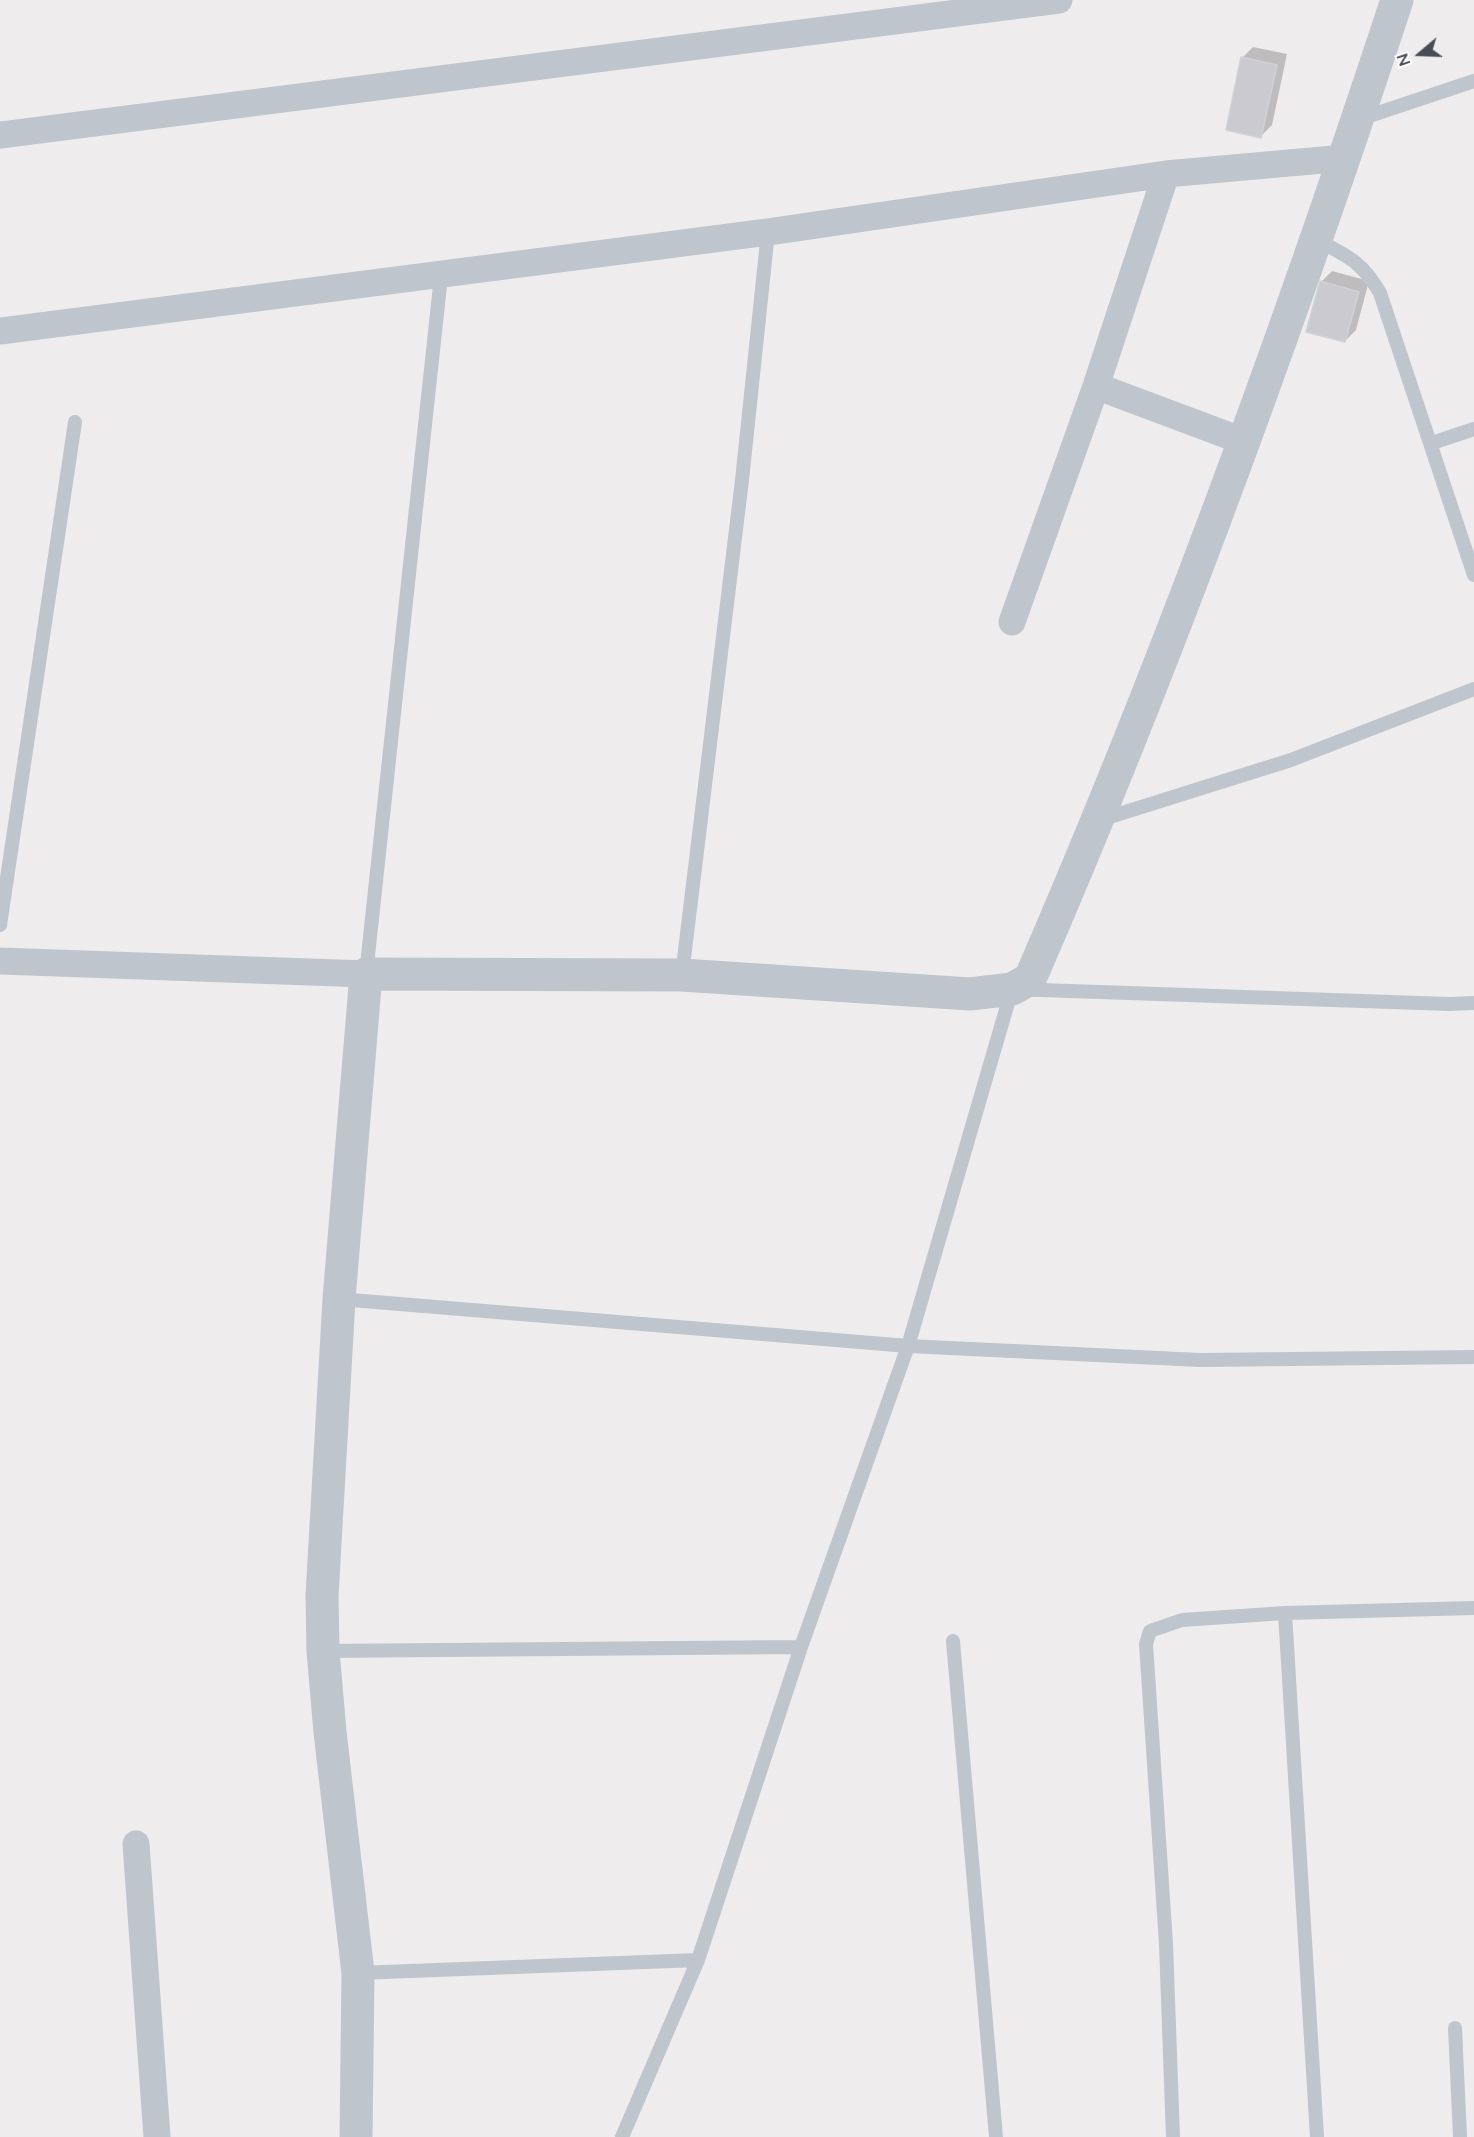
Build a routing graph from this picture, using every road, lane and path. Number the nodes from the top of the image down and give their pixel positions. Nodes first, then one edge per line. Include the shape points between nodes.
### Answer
1 (1059, 0) edge
2 (1396, 0) edge
3 (1474, 81) edge
4 (1358, 120) junction
5 (0, 135) edge
6 (1346, 158) junction
7 (1166, 174) junction
8 (768, 232) junction
9 (1317, 240) junction
10 (441, 276) junction
11 (0, 331) edge
12 (1096, 386) junction
13 (75, 422) dead end
14 (1474, 429) edge
15 (1243, 441) junction
16 (1432, 443) junction
17 (1474, 575) edge
18 (1012, 622) dead end
19 (1474, 689) edge
20 (1100, 820) junction
21 (0, 925) edge
22 (0, 961) edge
23 (366, 974) junction
24 (682, 975) junction
25 (1012, 989) junction
26 (1474, 1003) edge
27 (339, 1299) junction
28 (908, 1346) junction
29 (1474, 1358) edge
30 (1474, 1608) edge
31 (1285, 1612) junction
32 (953, 1641) dead end
33 (801, 1647) junction
34 (323, 1651) junction
35 (136, 1844) dead end
36 (698, 1959) junction
37 (358, 1974) junction
38 (1455, 2028) dead end
39 (157, 2137) edge
40 (356, 2137) edge
41 (622, 2137) edge
42 (996, 2137) edge
43 (1173, 2137) edge
44 (1317, 2137) edge
45 (1460, 2137) edge

1 - 5 street
2 - 4 street
3 - 4 lane
4 - 6 street
6 - 7 street
6 - 9 street
7 - 8 street
7 - 12 street
8 - 10 street
8 - 24 lane
9 - 15 street
9 - 16 lane via 1355,259 1369,273 1380,293
10 - 11 street
10 - 23 lane
12 - 15 street
12 - 18 street
13 - 21 lane
14 - 16 lane
15 - 20 street
16 - 17 lane
19 - 20 lane via 1291,760
20 - 25 street via 1030,979
22 - 23 street
23 - 24 street
23 - 27 street
24 - 25 street via 970,994
25 - 26 lane
25 - 28 lane
27 - 28 lane
27 - 34 street via 324,1532
28 - 29 lane via 1200,1360
28 - 33 lane
30 - 31 lane
31 - 43 lane via 1182,1620 1150,1631 1146,1644 1166,1944
31 - 44 lane
32 - 42 lane
33 - 34 lane
33 - 36 lane
34 - 37 street
35 - 39 street
36 - 37 lane
36 - 41 lane
37 - 40 street
38 - 45 lane

